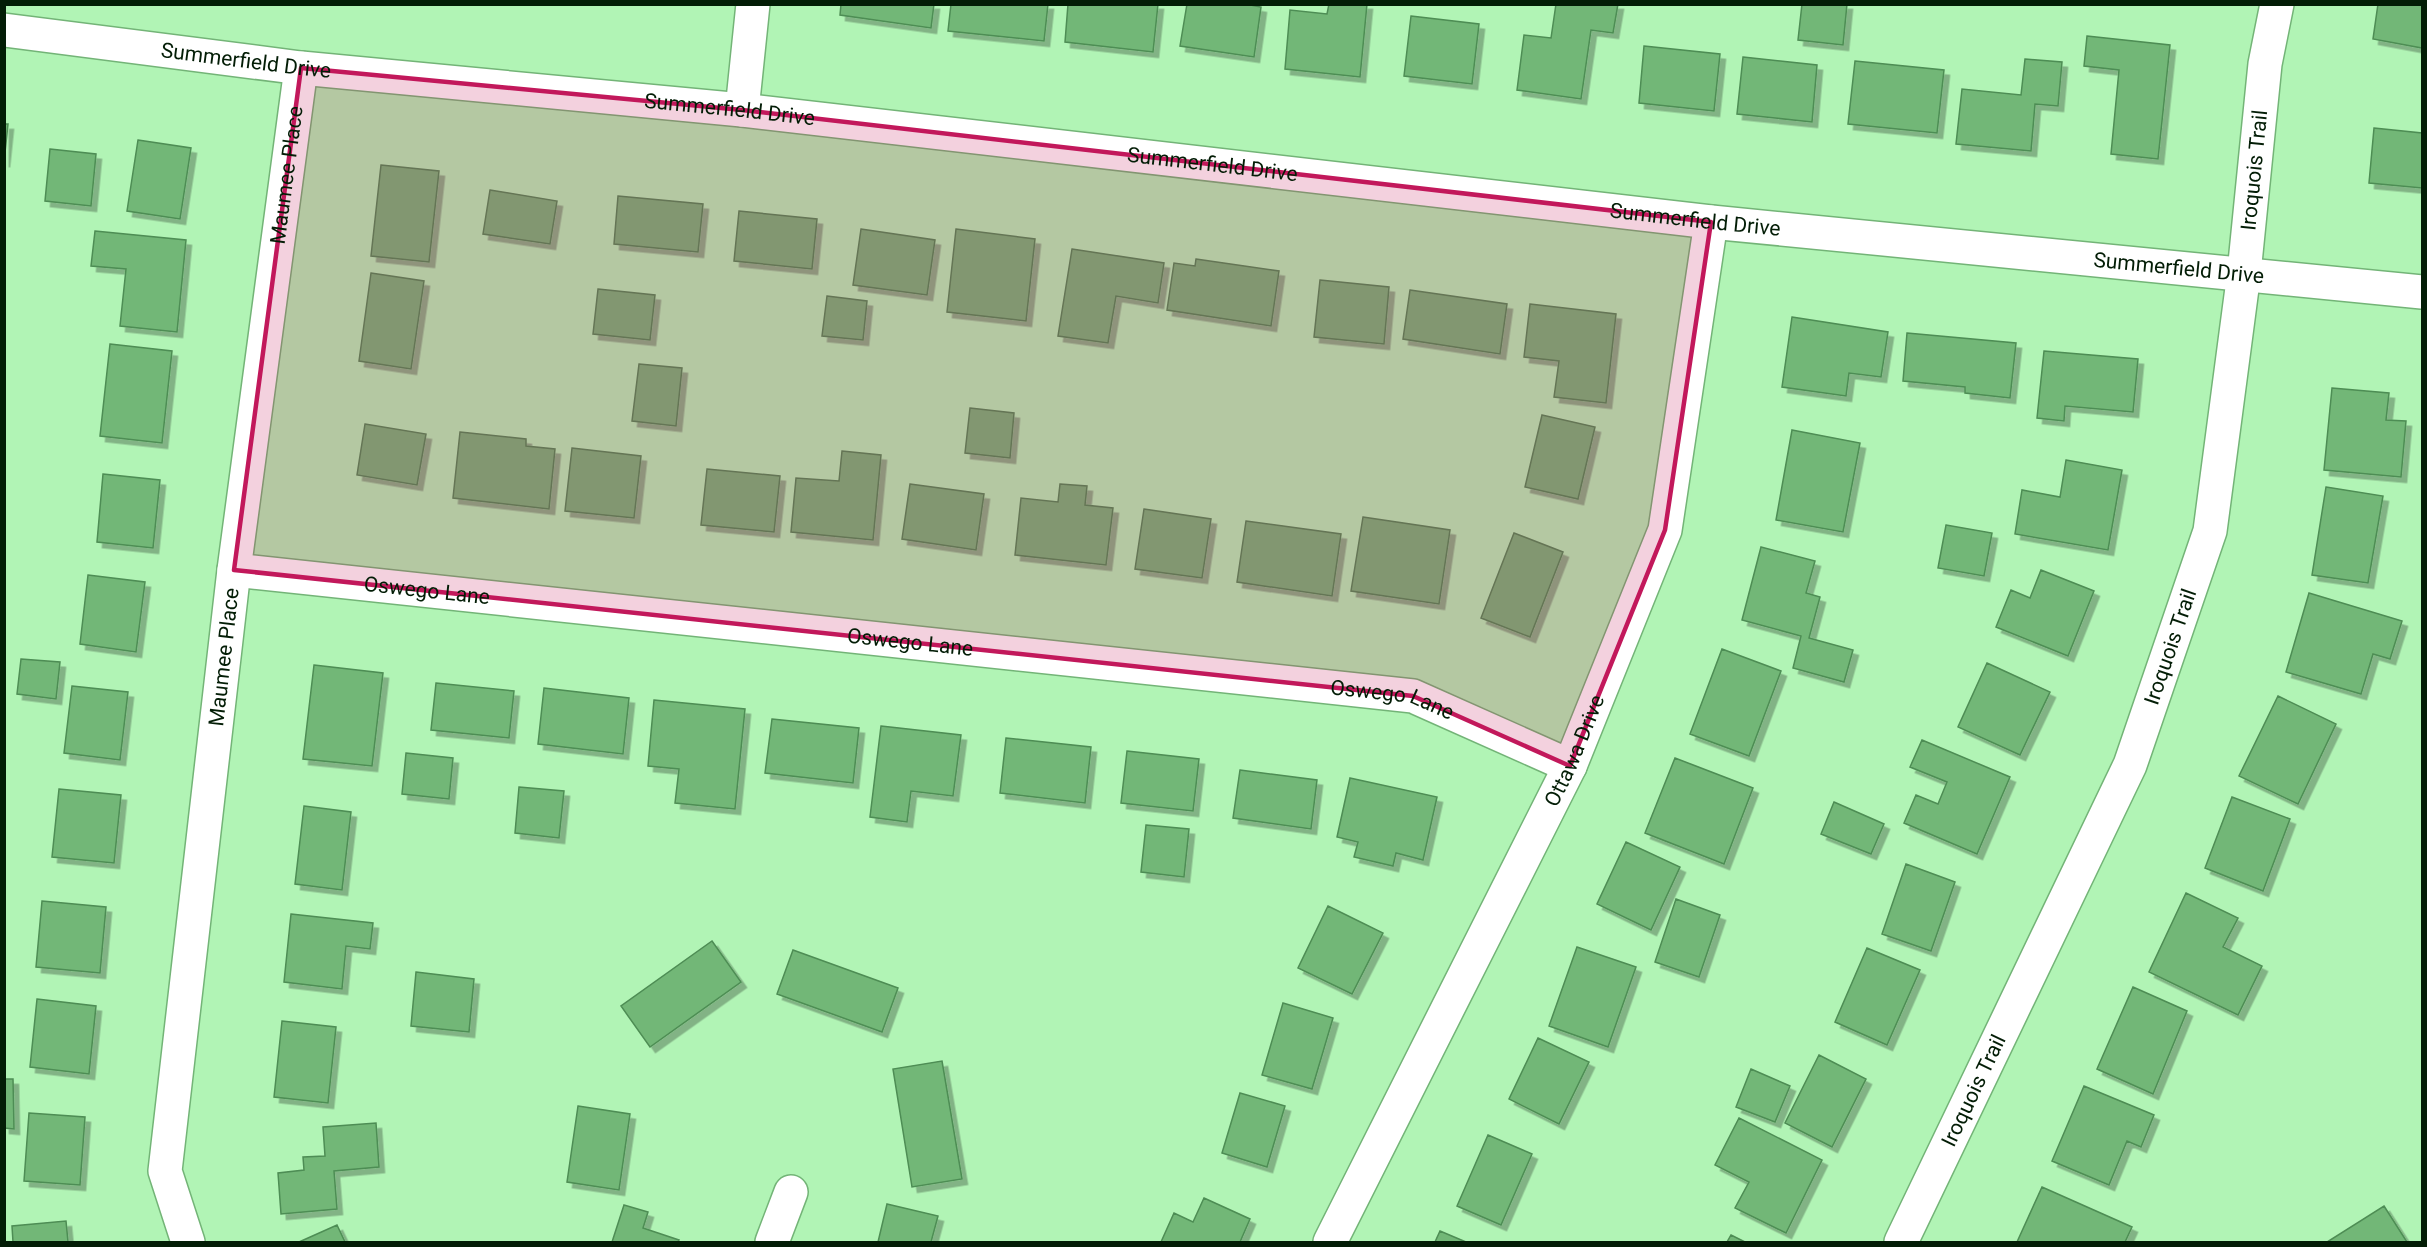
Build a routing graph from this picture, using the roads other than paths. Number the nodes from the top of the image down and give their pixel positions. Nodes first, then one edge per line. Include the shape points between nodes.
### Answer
1 (753, 4) edge
2 (2277, 4) edge
3 (4, 30) edge
4 (301, 68) junction
5 (742, 110) junction
6 (1711, 222) junction
7 (2244, 273) junction
8 (2422, 292) edge
9 (234, 570) junction
10 (1570, 766) junction
11 (791, 1192) dead end
12 (188, 1242) edge
13 (772, 1242) edge
14 (1330, 1242) edge
15 (1901, 1242) edge

1 - 5 street
2 - 7 street, Iroquois Trail via 2265,64
3 - 4 street, Summerfield Drive
4 - 5 street, Summerfield Drive
4 - 9 street, Maumee Place
5 - 6 street, Summerfield Drive
6 - 7 street, Summerfield Drive
6 - 10 street, Ottawa Drive via 1665,530
7 - 8 street, Summerfield Drive
7 - 15 street, Iroquois Trail via 2210,531 2130,765
9 - 10 street, Oswego Lane via 1413,696
9 - 12 street, Maumee Place via 165,1171
10 - 14 street, Ottawa Drive
11 - 13 street

